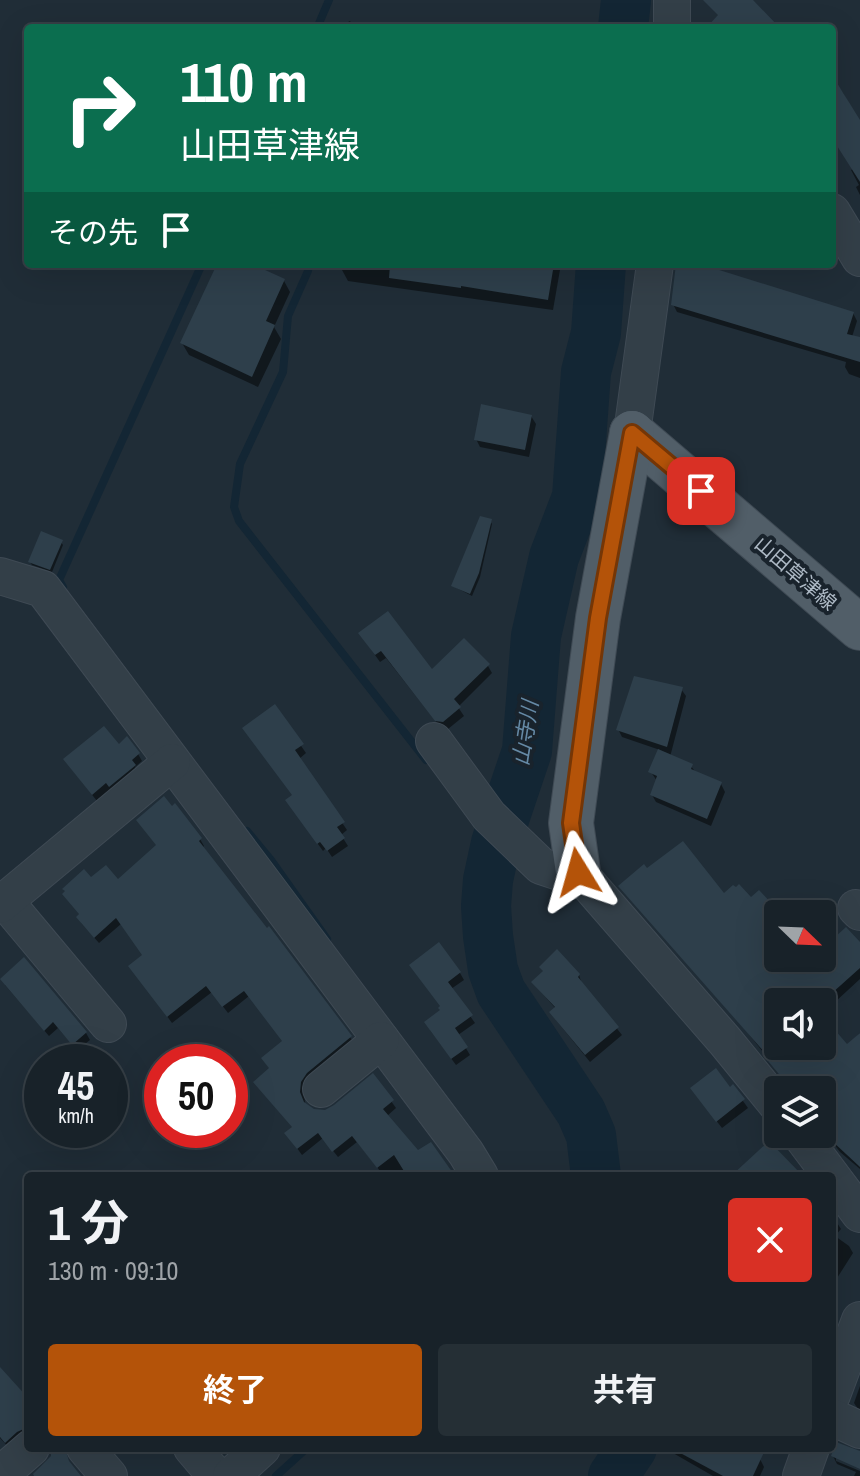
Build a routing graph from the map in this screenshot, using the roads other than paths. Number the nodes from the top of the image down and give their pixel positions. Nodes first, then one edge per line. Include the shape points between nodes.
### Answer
1 (672, 0) edge
2 (672, 24) edge
3 (654, 268) edge
4 (632, 433) junction
5 (0, 576) edge
6 (860, 628) edge
7 (434, 741) dead end
8 (172, 762) junction
9 (578, 872) junction
10 (2, 903) edge
11 (108, 1024) dead end
12 (381, 1040) junction
13 (321, 1089) dead end
14 (764, 1089) edge
15 (810, 1148) edge
16 (477, 1172) edge
17 (828, 1172) edge
18 (836, 1182) edge
19 (860, 1214) edge
20 (858, 1335) edge
21 (836, 1386) edge
22 (836, 1419) edge
23 (860, 1430) edge
24 (26, 1452) edge
25 (88, 1452) edge
26 (195, 1452) edge
27 (258, 1452) edge
28 (810, 1452) edge
29 (0, 1475) edge
30 (109, 1476) edge
31 (216, 1476) edge
32 (231, 1476) edge
33 (801, 1476) edge

1 - 2 street
3 - 4 street
4 - 6 main road, 山田草津線
4 - 9 main road via 598,618 571,823
5 - 8 street via 43,589
7 - 9 street via 489,816 541,866 565,874
8 - 10 street
8 - 12 street
9 - 14 street
10 - 11 street
12 - 13 street
12 - 16 street
15 - 17 street
18 - 19 street
20 - 21 street
22 - 23 street
24 - 29 street
25 - 30 street
26 - 31 street
27 - 32 street
28 - 33 street

